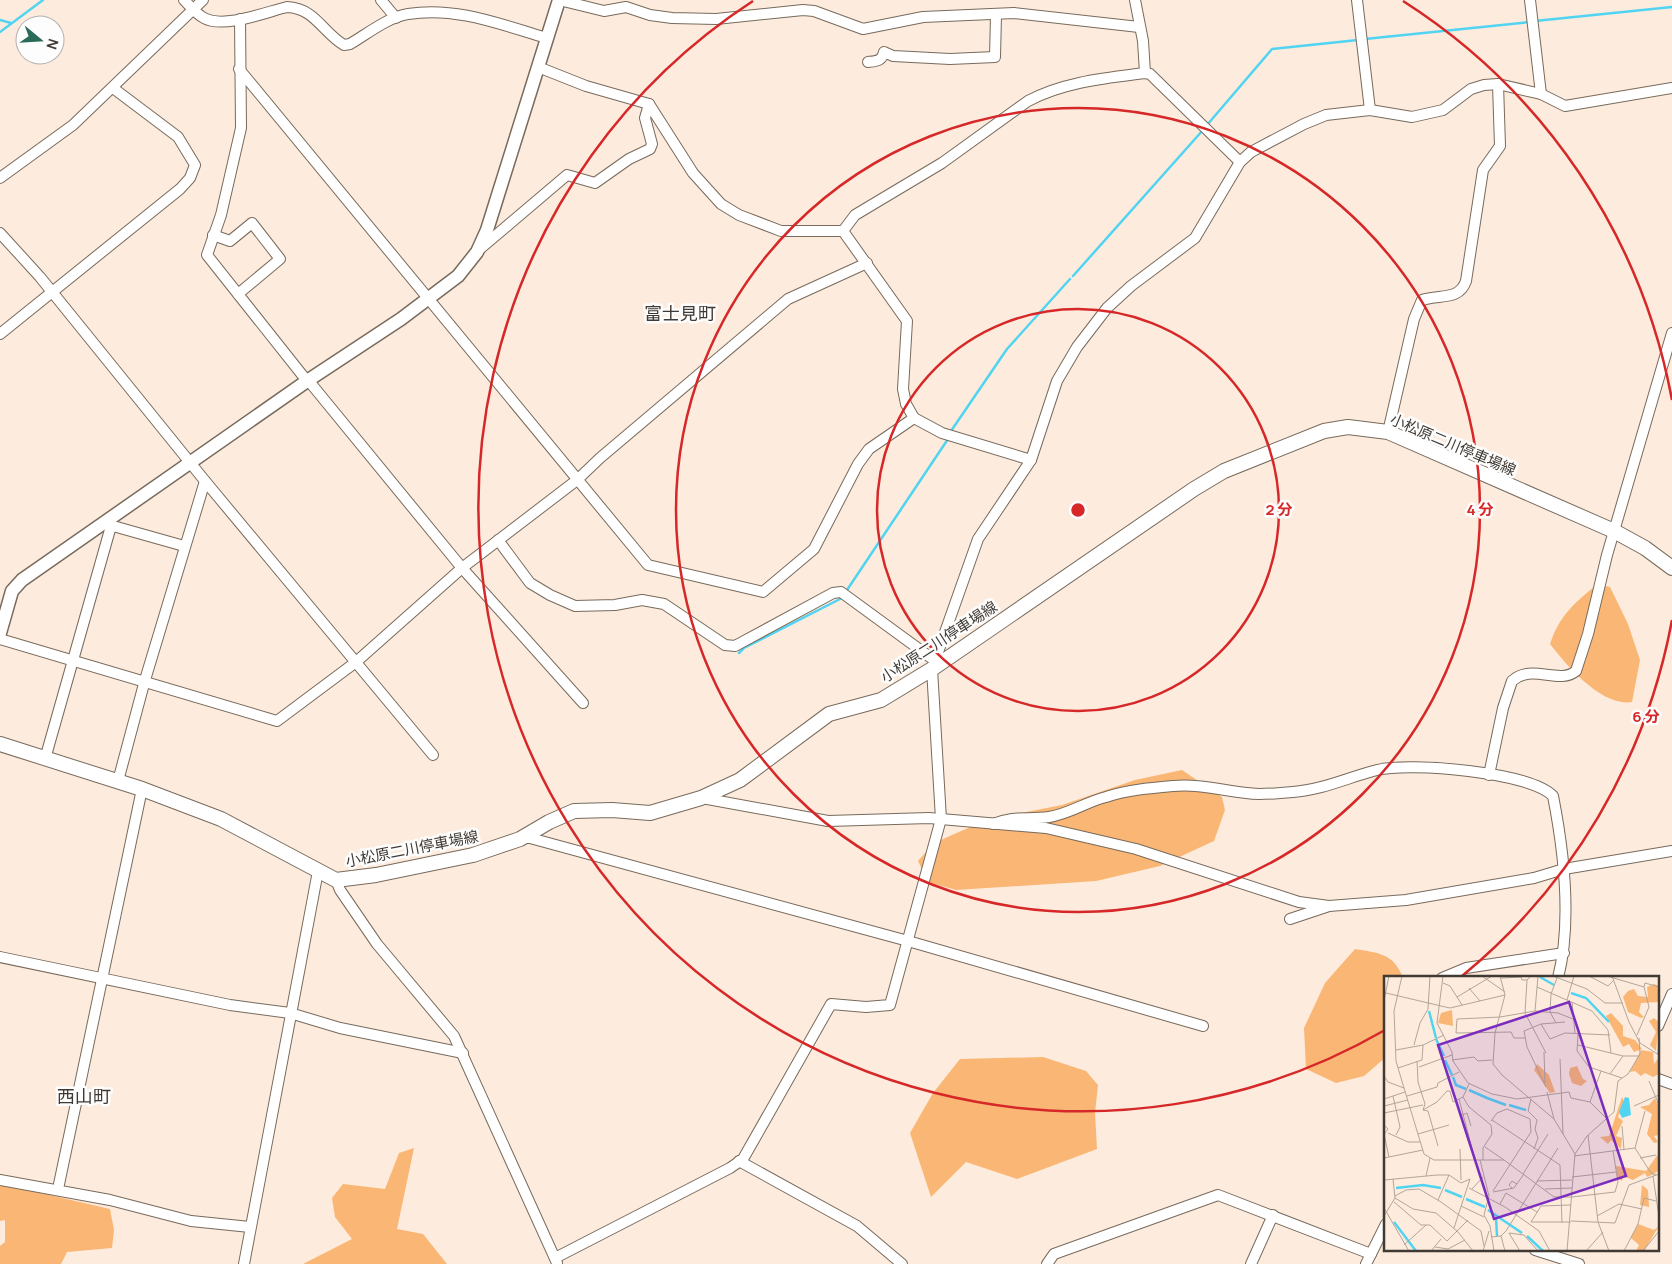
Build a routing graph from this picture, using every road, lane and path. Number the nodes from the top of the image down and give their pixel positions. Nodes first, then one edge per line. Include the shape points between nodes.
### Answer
1 (184, 0) edge
2 (203, 0) edge
3 (381, 0) edge
4 (559, 0) edge
5 (1135, 0) edge
6 (1357, 0) edge
7 (1530, 0) edge
8 (193, 10) junction
9 (996, 14) junction
10 (396, 18) junction
11 (240, 19) junction
12 (1138, 27) junction
13 (548, 38) junction
14 (868, 62) dead end
15 (538, 67) junction
16 (239, 69) junction
17 (1145, 73) junction
18 (1498, 84) junction
19 (113, 88) junction
20 (1672, 88) edge
21 (1541, 94) junction
22 (649, 104) junction
23 (1370, 110) junction
24 (1240, 162) junction
25 (0, 178) edge
26 (843, 231) junction
27 (0, 233) edge
28 (213, 236) junction
29 (477, 252) junction
30 (867, 262) junction
31 (52, 294) junction
32 (238, 294) junction
33 (428, 298) junction
34 (0, 334) edge
35 (1672, 334) edge
36 (307, 380) junction
37 (914, 418) junction
38 (1388, 432) junction
39 (1031, 460) junction
40 (192, 463) junction
41 (578, 480) junction
42 (205, 481) junction
43 (107, 524) junction
44 (1614, 531) junction
45 (498, 540) junction
46 (184, 546) junction
47 (462, 568) junction
48 (1672, 568) edge
49 (0, 633) edge
50 (0, 638) edge
51 (72, 660) junction
52 (356, 662) junction
53 (933, 664) junction
54 (145, 680) junction
55 (582, 703) dead end
56 (0, 744) edge
57 (433, 754) dead end
58 (45, 759) junction
59 (1489, 775) junction
60 (118, 781) junction
61 (142, 789) junction
62 (701, 798) junction
63 (941, 819) junction
64 (993, 824) junction
65 (520, 839) junction
66 (1672, 850) edge
67 (1564, 869) junction
68 (318, 871) junction
69 (336, 880) junction
70 (1329, 906) junction
71 (1290, 919) dead end
72 (908, 941) junction
73 (1564, 953) junction
74 (0, 957) edge
75 (1447, 976) edge
76 (1558, 976) edge
77 (101, 978) junction
78 (1672, 994) edge
79 (290, 1013) junction
80 (1660, 1021) edge
81 (1203, 1026) dead end
82 (463, 1053) junction
83 (1660, 1079) edge
84 (1672, 1084) edge
85 (739, 1161) junction
86 (0, 1180) edge
87 (58, 1189) junction
88 (1273, 1215) junction
89 (250, 1227) junction
90 (1384, 1228) edge
91 (1541, 1252) edge
92 (1371, 1254) junction
93 (556, 1261) edge
94 (244, 1264) edge
95 (902, 1264) edge
96 (1047, 1264) edge
97 (1251, 1264) edge
98 (1366, 1264) edge
99 (1580, 1264) edge

1 - 8 street
2 - 8 street
3 - 10 street
4 - 9 street via 604,11 626,7 672,18 716,19 814,11 863,29 924,16
4 - 13 street
5 - 12 street
6 - 23 street
7 - 21 street
8 - 11 street via 214,22
8 - 19 street
9 - 12 street via 1024,14
9 - 14 street via 995,57 950,59 893,56 884,52 879,61
10 - 11 street via 344,45 311,14 297,7
10 - 13 street via 408,14 464,13
11 - 16 street
12 - 17 street via 1143,41
13 - 15 street
15 - 22 street via 586,86
15 - 29 street via 487,230
16 - 28 street via 241,128
16 - 33 street
17 - 24 street via 1150,74
17 - 26 street via 1093,80 1028,100 942,163 855,216
18 - 21 street
18 - 23 street via 1471,90 1443,110 1412,117
18 - 38 street via 1500,146 1483,170 1466,281 1463,290 1457,294 1422,300 1414,319
19 - 25 street via 73,125
19 - 31 street via 178,137 195,165 190,178 180,189
20 - 21 street via 1565,106
22 - 26 street via 693,173 721,204 739,215 782,231
22 - 29 street via 645,118 652,144 650,149 629,159 595,183 567,175
23 - 24 street via 1339,112 1319,118 1251,152
24 - 39 street via 1195,238 1131,286 1085,335 1057,381
26 - 30 street
27 - 31 street
28 - 32 street via 206,255
28 - 32 street via 230,241 252,223 280,259
29 - 33 street via 458,276
30 - 37 street via 907,321 903,389 906,404
30 - 41 street via 788,299
31 - 34 street
31 - 40 street
32 - 36 street
33 - 36 street
33 - 41 street
35 - 44 street
36 - 40 street
36 - 47 street
37 - 39 street via 942,433
37 - 41 street via 869,449 814,549 763,592 648,565
38 - 44 main road, 小松原二川停車場線
38 - 53 main road, 小松原二川停車場線 via 1348,427 1324,431 1224,470
39 - 53 street via 978,539
40 - 42 street
40 - 43 street
41 - 45 street
42 - 46 street
42 - 52 street
43 - 46 street
43 - 49 street via 22,580 12,591
43 - 51 street
44 - 48 main road, 小松原二川停車場線
44 - 59 street via 1576,671 1562,676 1523,674 1512,680
45 - 47 street
45 - 53 street via 530,582 550,595 575,606 615,605 642,600 664,604 725,645 735,646 833,593 841,592
46 - 54 street
47 - 52 street
47 - 55 street
50 - 51 street
51 - 54 street
51 - 58 street
52 - 54 street via 274,722
52 - 57 street
53 - 62 main road, 小松原二川停車場線 via 881,700 830,714 740,780
53 - 63 street
54 - 60 street
56 - 58 main road, 小松原二川停車場線
58 - 60 main road, 小松原二川停車場線
59 - 64 street via 1398,767 1314,789 1258,794 1175,786 1105,797 1049,817 1010,817
59 - 67 street via 1546,789 1553,796
60 - 61 main road, 小松原二川停車場線
61 - 68 main road, 小松原二川停車場線 via 221,819
61 - 77 street
62 - 63 street via 828,821
62 - 65 main road, 小松原二川停車場線 via 650,813 574,811
63 - 64 street
63 - 72 street
64 - 70 street via 1046,828 1136,849 1299,902
65 - 69 main road, 小松原二川停車場線 via 473,855
65 - 72 street via 530,838
66 - 67 street
67 - 70 street via 1534,878 1406,900
67 - 73 street
68 - 69 main road, 小松原二川停車場線
68 - 79 street
69 - 82 street via 377,944 454,1036
70 - 71 street
72 - 81 street
72 - 85 street via 890,1005 831,1004 748,1153
73 - 75 street via 1466,968
73 - 76 street
74 - 77 street
77 - 79 street via 230,1005
77 - 87 street
78 - 80 street
79 - 82 street via 340,1028
79 - 89 street
82 - 93 street
83 - 84 street
85 - 93 street
85 - 95 street via 857,1226
86 - 87 street
87 - 89 street via 190,1221
88 - 92 street
88 - 96 street via 1218,1195 1054,1254
88 - 97 street
89 - 94 street
90 - 92 street
91 - 99 street
92 - 98 street

